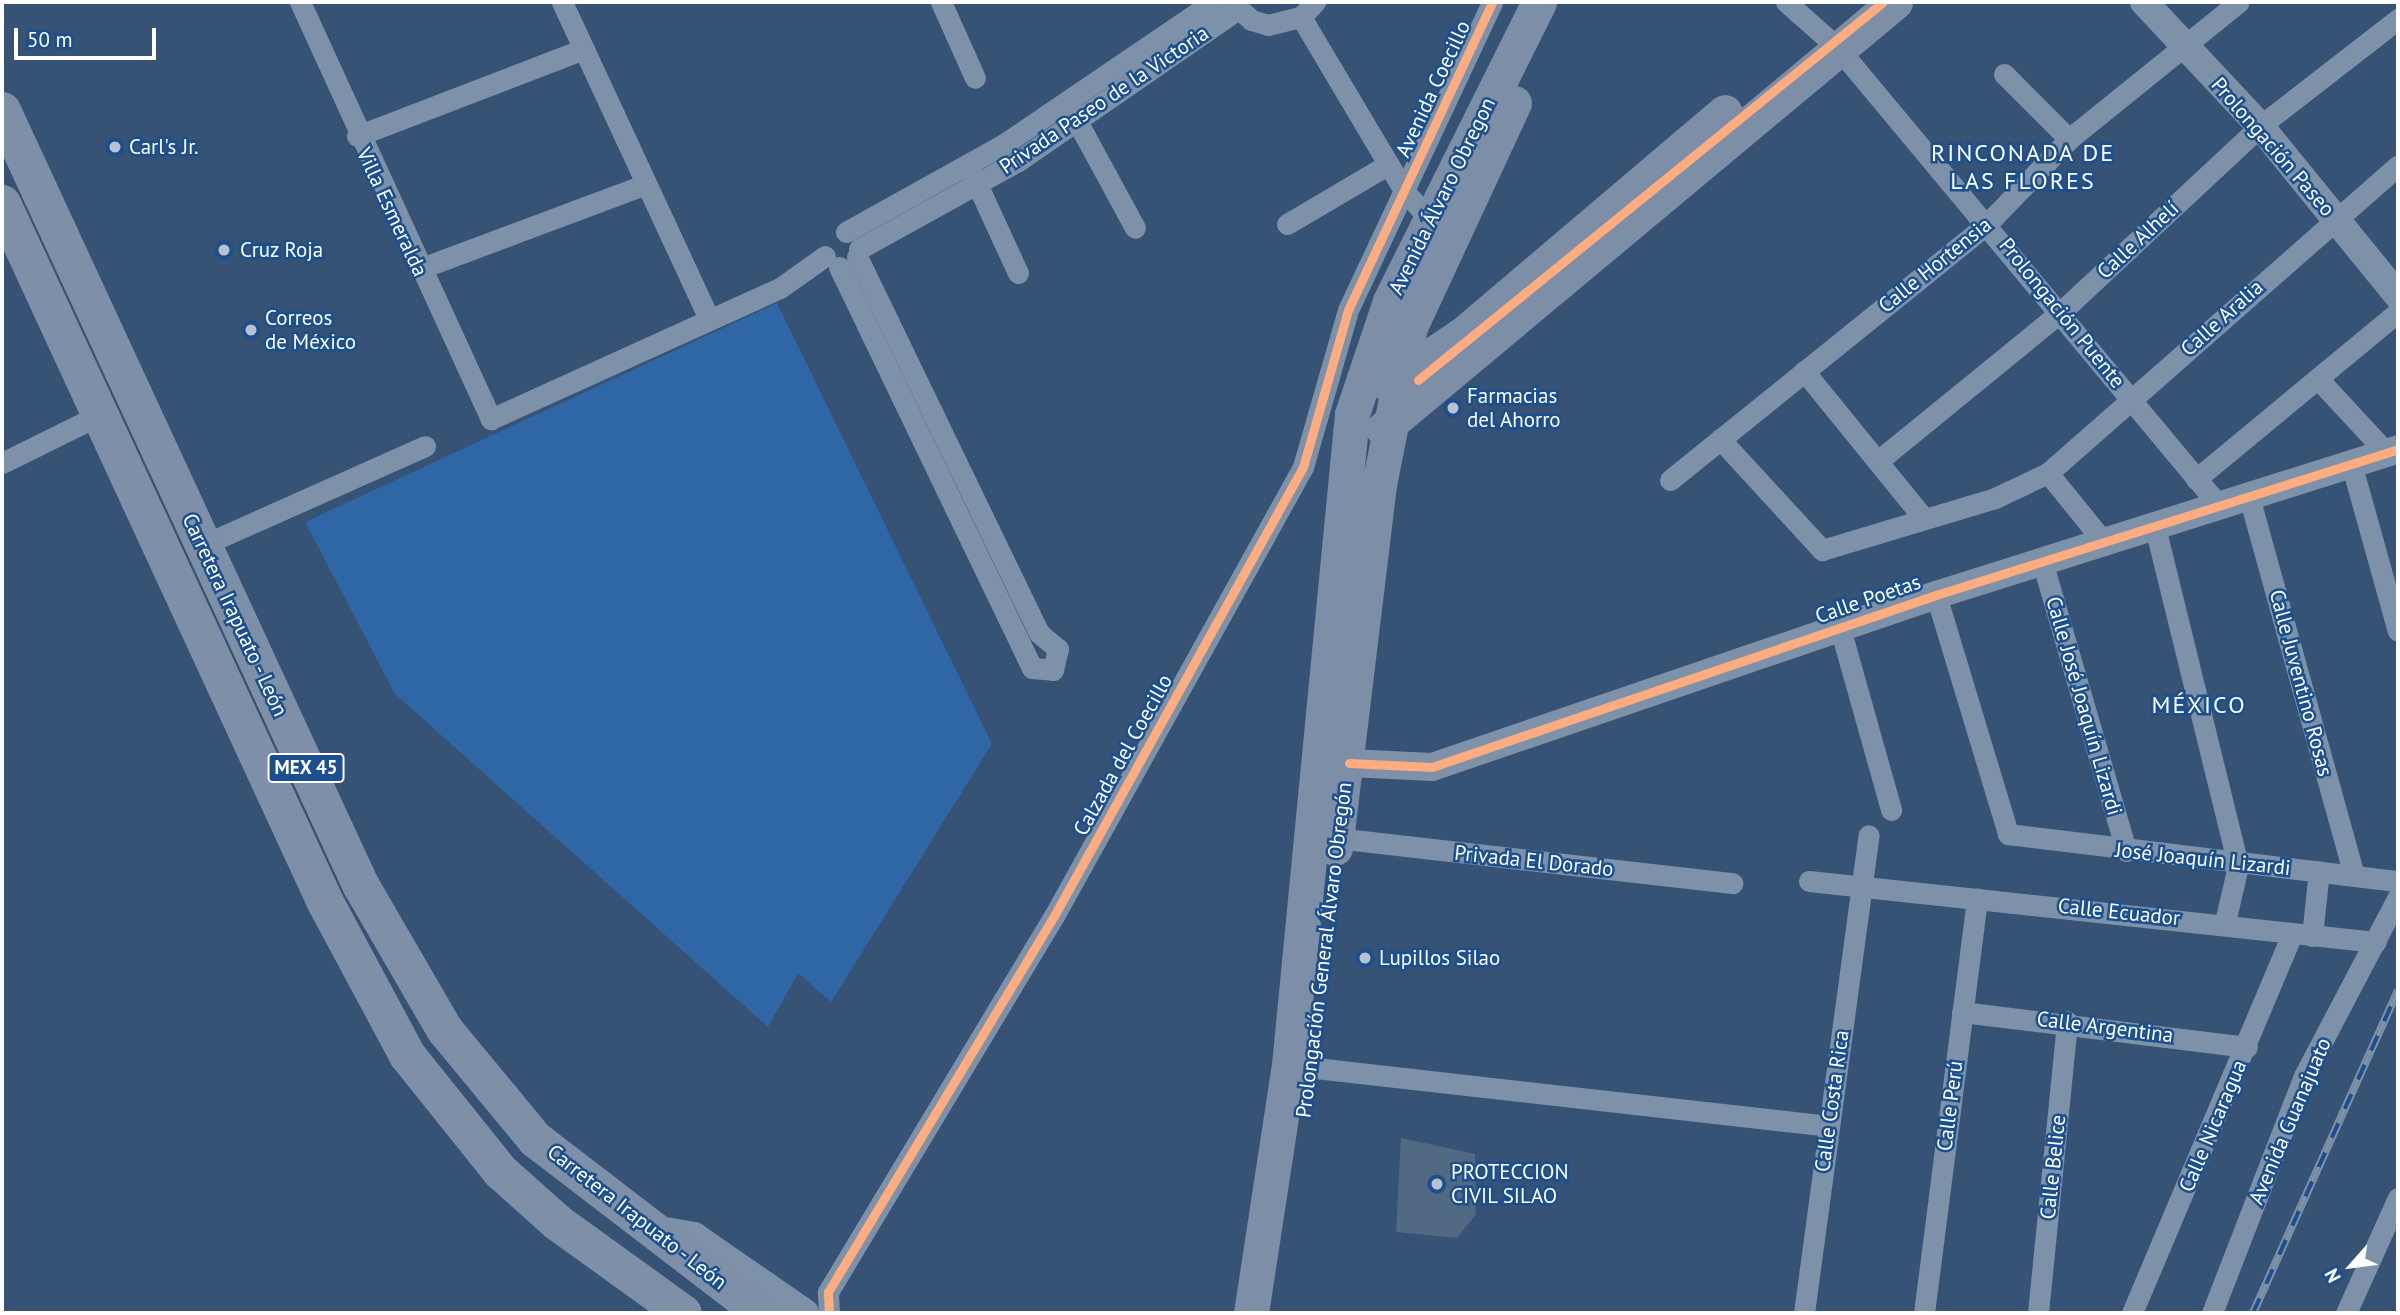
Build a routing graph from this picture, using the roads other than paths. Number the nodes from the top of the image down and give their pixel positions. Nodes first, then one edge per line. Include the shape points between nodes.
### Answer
1 (300, 2) edge
2 (562, 2) edge
3 (941, 2) edge
4 (1213, 2) edge
5 (1492, 2) edge
6 (1539, 2) edge
7 (1563, 2) edge
8 (1786, 2) edge
9 (1857, 2) edge
10 (1895, 2) edge
11 (2144, 2) edge
12 (2239, 2) edge
13 (1235, 6) edge
14 (1308, 9) edge
15 (2398, 19) edge
16 (1830, 39) junction
17 (2183, 47) junction
18 (584, 49) junction
19 (2004, 74) dead end
20 (975, 78) dead end
21 (2, 110) edge
22 (1071, 111) junction
23 (2260, 126) junction
24 (357, 136) junction
25 (2069, 139) junction
26 (1389, 164) junction
27 (2398, 166) edge
28 (973, 174) junction
29 (646, 184) junction
30 (1405, 192) junction
31 (2, 202) edge
32 (2335, 218) junction
33 (1988, 223) junction
34 (1287, 224) dead end
35 (1135, 228) dead end
36 (1440, 228) junction
37 (846, 232) junction
38 (845, 257) junction
39 (419, 269) junction
40 (1018, 273) dead end
41 (2398, 296) edge
42 (1419, 308) junction
43 (2063, 310) junction
44 (2398, 312) edge
45 (709, 318) junction
46 (1463, 334) junction
47 (1804, 371) junction
48 (1400, 379) junction
49 (2320, 381) junction
50 (2133, 398) junction
51 (1317, 414) junction
52 (97, 416) junction
53 (1355, 416) junction
54 (1389, 428) junction
55 (1720, 439) junction
56 (935, 442) junction
57 (425, 446) dead end
58 (2392, 451) edge
59 (1878, 461) junction
60 (2, 463) edge
61 (2351, 463) junction
62 (2048, 473) junction
63 (2196, 479) junction
64 (1670, 480) dead end
65 (2248, 493) junction
66 (2217, 503) junction
67 (1922, 516) junction
68 (2154, 523) junction
69 (2103, 541) junction
70 (203, 545) junction
71 (2042, 561) junction
72 (1936, 595) junction
73 (1840, 628) junction
74 (2398, 631) edge
75 (1349, 762) junction
76 (1891, 810) dead end
77 (1868, 835) dead end
78 (1336, 838) junction
79 (2126, 851) junction
80 (2238, 866) junction
81 (2319, 871) junction
82 (2353, 872) junction
83 (1809, 881) dead end
84 (2398, 881) edge
85 (1732, 883) dead end
86 (1861, 890) junction
87 (2398, 897) edge
88 (1976, 898) junction
89 (2225, 922) junction
90 (2291, 936) junction
91 (2312, 936) junction
92 (2376, 942) junction
93 (1962, 1013) junction
94 (2067, 1021) junction
95 (2247, 1046) junction
96 (1299, 1066) junction
97 (1829, 1126) junction
98 (2398, 1198) edge
99 (829, 1303) edge
100 (785, 1309) edge
101 (683, 1313) edge
102 (1251, 1313) edge
103 (1276, 1313) edge
104 (1804, 1313) edge
105 (1924, 1313) edge
106 (2038, 1313) edge
107 (2132, 1313) edge
108 (2212, 1313) edge
109 (2346, 1313) edge

1 - 24 street, Villa Esmeralda
2 - 18 street
3 - 20 street
4 - 22 street, Privada Paseo de la Victoria
5 - 30 street, Avenida Coecillo
6 - 36 main road, Avenida Álvaro Obregon
7 - 36 main road, Avenida Álvaro Obregon
8 - 16 street, Prolongación Puente
9 - 16 main road
10 - 16 main road
11 - 17 street, Prolongación Paseo
12 - 17 street, Calle Hortensia
13 - 14 street via 1268,25
13 - 22 street, Privada Paseo de la Victoria
14 - 26 street
15 - 23 street, Calle Alhelí
16 - 33 street, Prolongación Puente
16 - 46 main road
16 - 54 main road
17 - 23 street, Prolongación Paseo
17 - 25 street, Calle Hortensia
18 - 24 street
18 - 29 street
19 - 25 street
21 - 70 highway, Carretera Irapuato - León / MEX 45
22 - 28 street, Privada Paseo de la Victoria
22 - 35 street
23 - 32 street, Prolongación Paseo
23 - 43 street, Calle Alhelí
24 - 39 street, Villa Esmeralda
25 - 33 street, Calle Hortensia
26 - 30 street
26 - 34 street
27 - 32 street, Calle Aralia
28 - 37 street, Privada Paseo de la Victoria
28 - 38 street, Privada Paseo de la Victoria
28 - 40 street
29 - 39 street
29 - 45 street
30 - 36 street
30 - 51 street, Calzada del Coecillo via 1348,310
31 - 52 highway, Carretera Irapuato - León / MEX 45
32 - 41 street, Prolongación Paseo
32 - 50 street, Calle Aralia
33 - 43 street, Prolongación Puente
33 - 47 street, Calle Hortensia
36 - 42 main road, Avenida Álvaro Obregon
36 - 53 main road, Avenida Álvaro Obregon via 1376,336
37 - 38 street
37 - 38 street, Privada Paseo de la Victoria via 827,238
38 - 45 street
38 - 56 street
39 - 45 street, Villa Esmeralda via 491,419
42 - 46 main road
42 - 48 main road, Avenida Álvaro Obregon
43 - 50 street, Prolongación Puente
43 - 59 street, Calle Alhelí
44 - 49 street
46 - 48 main road
47 - 55 street, Calle Hortensia
47 - 59 street
48 - 53 main road
48 - 54 main road, Prolongación General Álvaro Obregón
49 - 58 street
49 - 63 street
50 - 62 street, Calle Aralia
50 - 63 street, Prolongación Puente
51 - 53 street
51 - 99 street, Calzada del Coecillo via 1303,467 1061,904
52 - 60 street
52 - 101 highway, Carretera Irapuato - León / MEX 45 via 325,902 407,1055 500,1171 557,1222
53 - 54 main road
53 - 96 main road, Prolongación General Álvaro Obregón
54 - 75 main road, Prolongación General Álvaro Obregón
55 - 64 street, Calle Hortensia
55 - 67 street, Calle Aralia via 1822,550
56 - 56 street via 1032,668 1053,670 1058,649 1039,633
57 - 70 street
58 - 61 street, Calle Poetas
59 - 67 street
61 - 65 street, Calle Poetas
61 - 74 street
62 - 67 street, Calle Aralia via 1995,498
62 - 69 street
63 - 66 street, Prolongación Puente
65 - 66 street, Calle Poetas
65 - 82 street, Calle Juventino Rosas
66 - 68 street, Calle Poetas
68 - 69 street, Calle Poetas
68 - 80 street
69 - 71 street, Calle Poetas
70 - 100 highway, Carretera Irapuato - León / MEX 45 via 360,884 444,1029 535,1139 648,1228
71 - 72 street, Calle Poetas
71 - 79 street, Calle José Joaquín Lizardi
72 - 73 street, Calle Poetas
72 - 79 street, José Joaquín Lizardi via 2008,834
73 - 75 street, Calle Poetas via 1432,767
73 - 76 street
75 - 78 main road, Prolongación General Álvaro Obregón
77 - 86 street, Calle Costa Rica
78 - 85 street, Privada El Dorado
78 - 96 main road, Prolongación General Álvaro Obregón
79 - 80 street, José Joaquín Lizardi
80 - 81 street, José Joaquín Lizardi
80 - 89 street
81 - 82 street, José Joaquín Lizardi
81 - 91 street
82 - 84 street, José Joaquín Lizardi
83 - 86 street, Calle Ecuador
86 - 88 street, Calle Ecuador
86 - 97 street, Calle Costa Rica
87 - 92 street, Avenida Guanajuato
88 - 89 street, Calle Ecuador
88 - 93 street, Calle Perú
89 - 90 street, Calle Ecuador
90 - 91 street, Calle Ecuador
90 - 95 street, Calle Nicaragua
91 - 92 street, Calle Ecuador
92 - 108 street, Avenida Guanajuato via 2304,1076
93 - 94 street, Calle Argentina
93 - 105 street, Calle Perú
94 - 95 street, Calle Argentina
94 - 106 street, Calle Belice
95 - 107 street, Calle Nicaragua
96 - 97 street
96 - 102 main road, Prolongación General Álvaro Obregón
96 - 103 main road, Prolongación General Álvaro Obregón
97 - 104 street, Calle Costa Rica
98 - 109 street
99 - 100 street, Calzada del Coecillo

